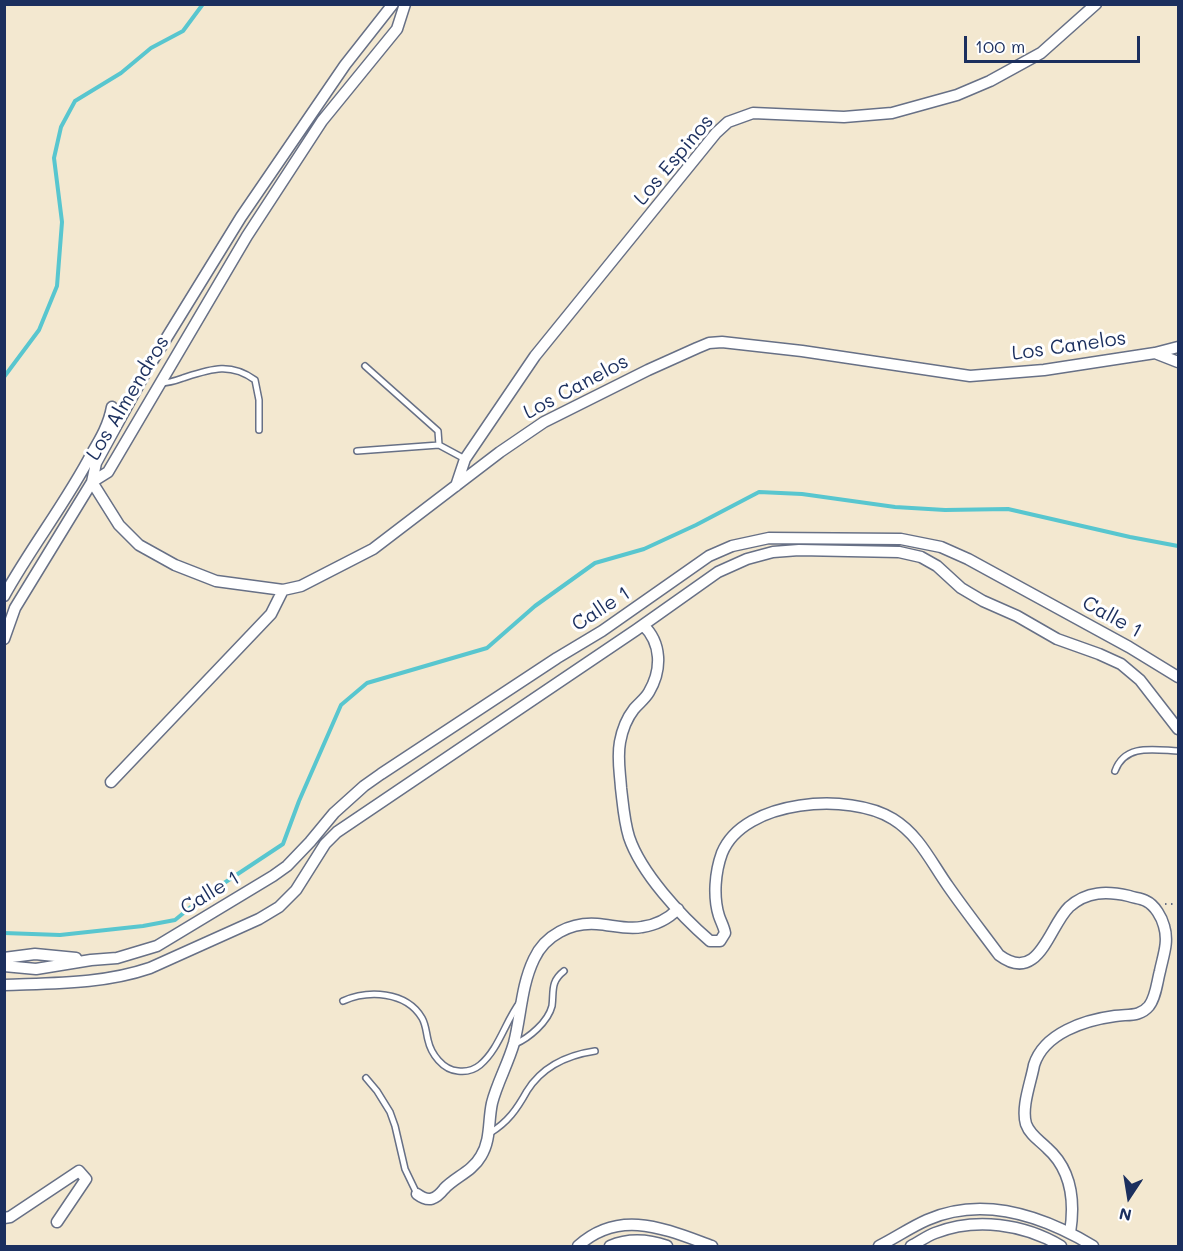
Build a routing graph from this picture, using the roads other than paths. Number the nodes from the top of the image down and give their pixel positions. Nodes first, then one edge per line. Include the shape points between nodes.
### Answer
1 (393, 4) edge
2 (405, 4) edge
3 (1096, 4) edge
4 (189, 302) junction
5 (204, 308) junction
6 (1179, 347) edge
7 (1155, 353) junction
8 (1179, 363) edge
9 (365, 366) dead end
10 (160, 382) junction
11 (112, 407) dead end
12 (259, 430) dead end
13 (439, 445) junction
14 (357, 452) dead end
15 (465, 459) junction
16 (92, 482) junction
17 (456, 486) junction
18 (283, 590) junction
19 (4, 597) edge
20 (643, 625) junction
21 (4, 639) edge
22 (1179, 677) edge
23 (1179, 729) edge
24 (1179, 751) edge
25 (1115, 771) dead end
26 (111, 782) dead end
27 (678, 909) junction
28 (4, 958) edge
29 (91, 960) junction
30 (4, 966) edge
31 (564, 971) dead end
32 (4, 985) edge
33 (522, 1000) junction
34 (343, 1001) dead end
35 (513, 1044) junction
36 (595, 1051) dead end
37 (366, 1078) dead end
38 (489, 1134) junction
39 (417, 1194) joint
40 (4, 1218) edge
41 (57, 1222) dead end
42 (1070, 1233) junction
43 (578, 1246) edge
44 (610, 1246) edge
45 (666, 1246) edge
46 (712, 1246) edge
47 (879, 1246) edge
48 (911, 1246) edge
49 (1061, 1246) edge
50 (1093, 1246) edge

1 - 4 street, Los Almendros via 345,64 241,217
2 - 5 street, Los Almendros via 397,28 322,121
3 - 15 street, Los Espinos via 1041,53 957,96 892,113 844,117 753,113 728,122 535,356
4 - 5 street
4 - 16 street, Los Almendros via 96,463
5 - 10 street, Los Almendros
6 - 7 street, Los Canelos
7 - 8 street
7 - 17 street, Los Canelos via 970,376 792,350 709,343 544,422
9 - 13 lane via 438,431
10 - 12 lane via 170,383 215,368 242,370 255,380
10 - 16 street, Los Almendros via 108,472
11 - 19 street via 108,424 88,461
13 - 14 lane
13 - 15 lane
15 - 17 street, Los Espinos
16 - 18 street, Los Canelos via 119,525 139,546 216,581
16 - 21 street via 15,608
17 - 18 street, Los Canelos via 373,549 301,586
18 - 26 street via 271,614
20 - 23 street via 718,572 760,555 799,550 910,554 938,566 961,588 983,601 1064,642 1121,664 1140,680
20 - 27 street via 656,642 658,668 648,694 623,730 618,753 625,822 634,850 649,875
20 - 32 street via 337,832 296,890 270,914 132,974 99,980
22 - 29 street, Calle 1 via 941,547 901,538 769,538 744,542 709,556 602,631 372,780 273,876 157,946 117,958
24 - 25 lane via 1134,751 1120,760
27 - 33 street via 660,922 644,927 585,924 560,932 544,944 533,960
27 - 42 street via 710,941 720,941 725,930 717,908 716,886 721,856 730,840 742,827 768,814 814,805 873,809 902,825 924,849 999,956 1009,961 1026,962 1036,956 1064,913 1082,898 1105,892 1146,901 1161,917 1166,935 1150,1004 1139,1013 1104,1018 1068,1031 1045,1045 1034,1065 1025,1118 1033,1136 1053,1154 1068,1178 1073,1209
28 - 29 street, Calle 1 via 35,954
29 - 30 street, Calle 1 via 36,969
31 - 35 lane via 554,983 548,1016 532,1034
33 - 34 lane via 485,1060 472,1070 460,1072 438,1061 428,1042 426,1025 407,1003 376,994
33 - 35 street
35 - 38 street via 492,1102
36 - 38 lane via 575,1055 548,1068 510,1118
37 - 39 lane via 390,1112 405,1169
38 - 39 street via 484,1150 467,1172 436,1197 428,1199
40 - 41 street via 80,1171 86,1179
42 - 47 street via 1015,1212 977,1208 927,1220
42 - 50 street
43 - 46 street via 599,1232 629,1224 650,1226
44 - 45 street via 639,1240
48 - 49 street via 946,1229 984,1224 1023,1229

